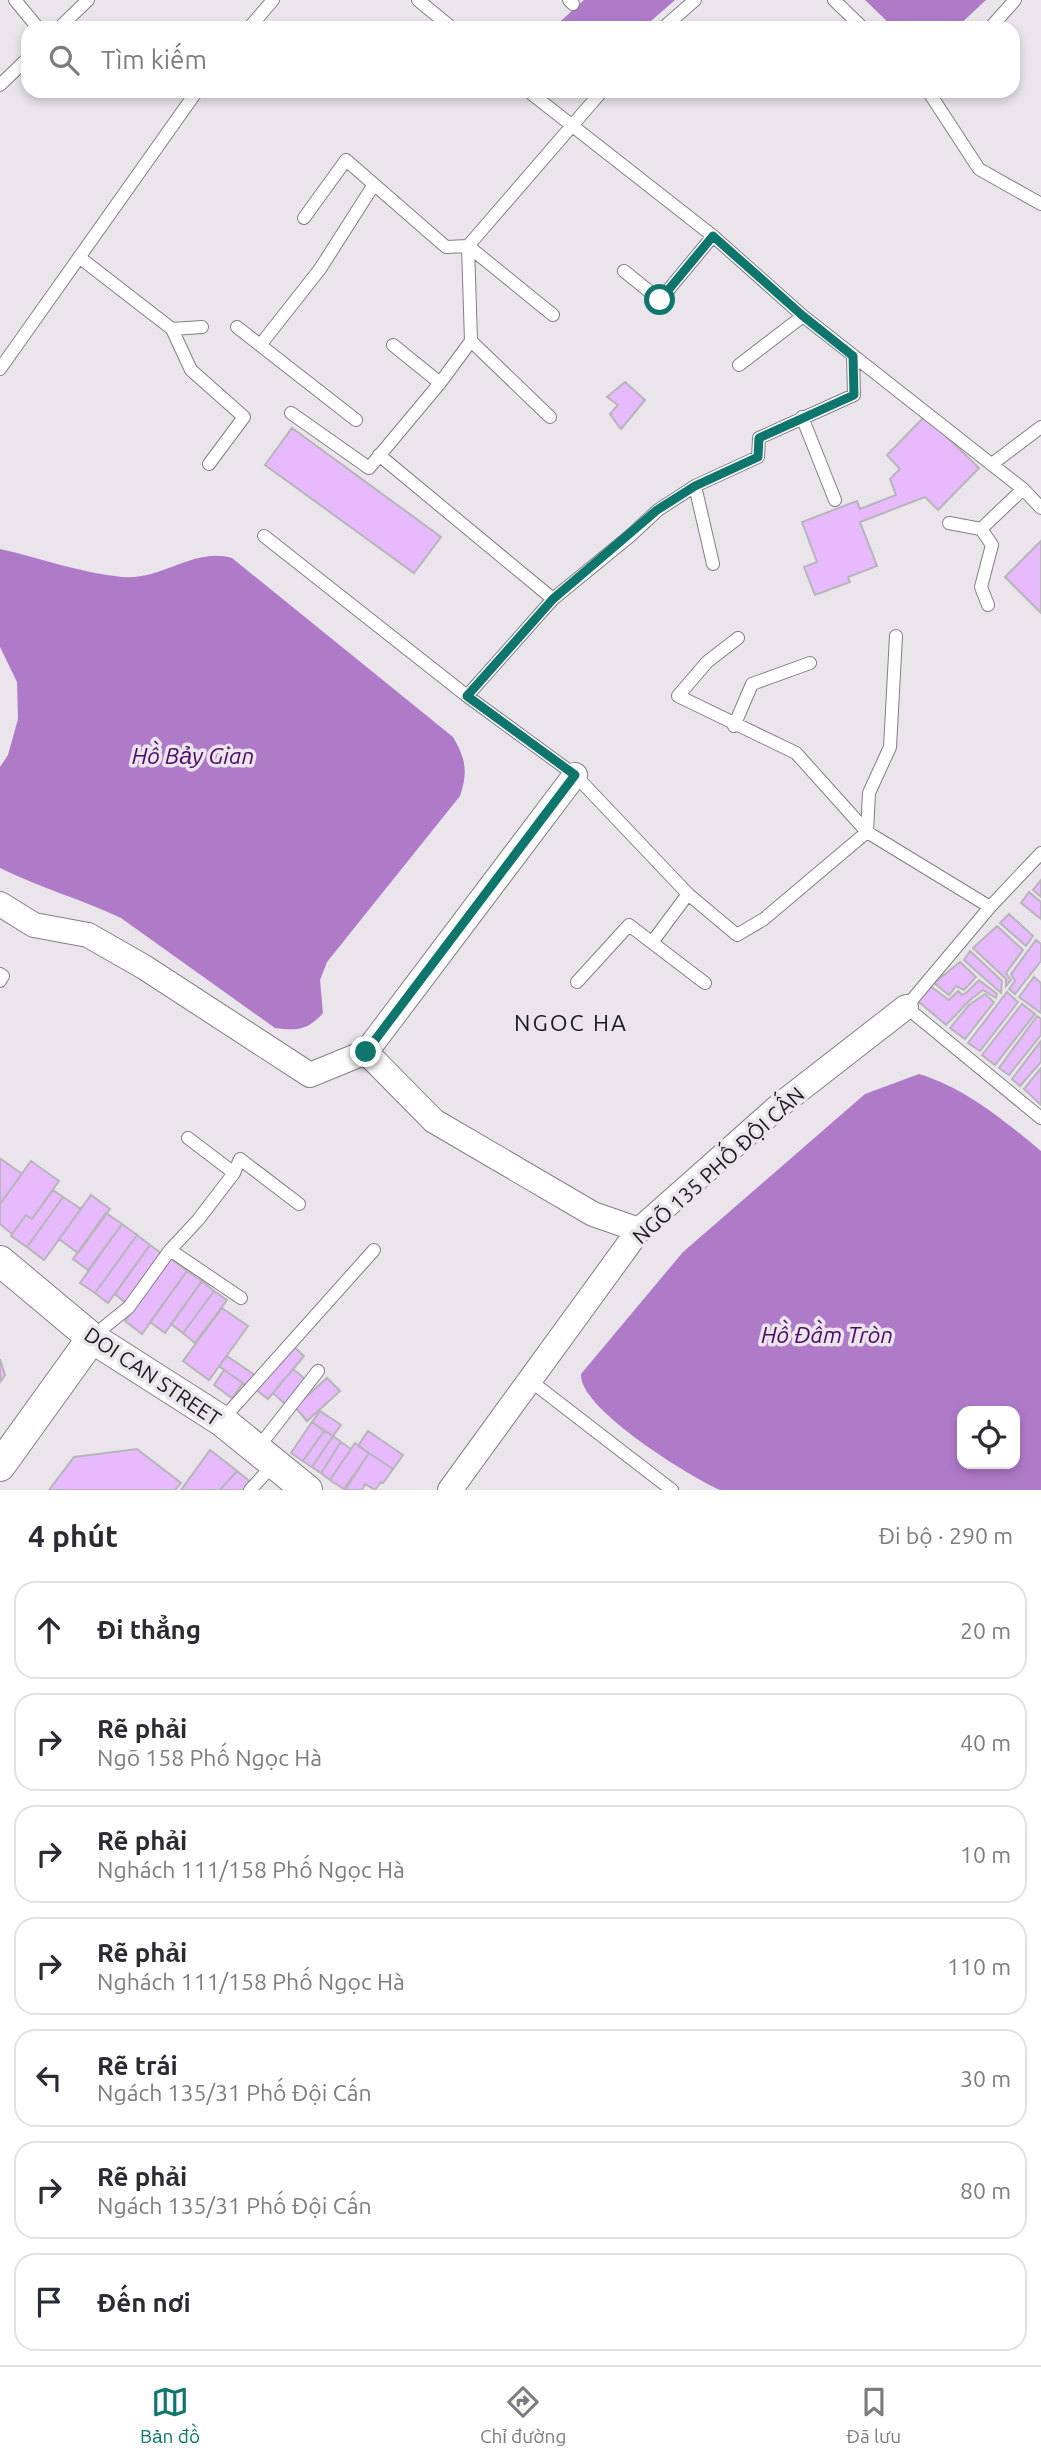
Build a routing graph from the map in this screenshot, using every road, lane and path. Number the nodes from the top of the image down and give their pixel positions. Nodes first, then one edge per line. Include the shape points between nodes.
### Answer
1 (15, 0) edge
2 (88, 0) edge
3 (273, 0) edge
4 (695, 0) edge
5 (834, 0) edge
6 (1016, 0) edge
7 (421, 1) edge
8 (32, 21) edge
9 (66, 21) edge
10 (255, 21) edge
11 (444, 21) edge
12 (671, 21) edge
13 (856, 21) edge
14 (996, 21) edge
15 (21, 65) edge
16 (0, 85) edge
17 (192, 98) edge
18 (536, 98) edge
19 (596, 98) edge
20 (934, 98) edge
21 (572, 128) junction
22 (373, 186) junction
23 (1041, 204) edge
24 (304, 218) dead end
25 (713, 236) junction
26 (468, 246) junction
27 (79, 257) junction
28 (624, 271) dead end
29 (553, 315) dead end
30 (803, 316) junction
31 (202, 327) dead end
32 (237, 327) dead end
33 (172, 329) junction
34 (471, 341) junction
35 (261, 344) junction
36 (393, 345) dead end
37 (853, 356) junction
38 (739, 365) dead end
39 (0, 369) edge
40 (440, 383) junction
41 (291, 414) dead end
42 (550, 417) dead end
43 (802, 417) junction
44 (356, 419) dead end
45 (1041, 427) edge
46 (379, 456) junction
47 (209, 464) dead end
48 (992, 464) junction
49 (695, 486) junction
50 (1023, 489) junction
51 (835, 500) dead end
52 (1041, 508) edge
53 (949, 523) dead end
54 (981, 529) junction
55 (264, 536) dead end
56 (713, 564) dead end
57 (553, 599) junction
58 (988, 605) dead end
59 (896, 636) dead end
60 (738, 638) dead end
61 (810, 663) dead end
62 (467, 696) junction
63 (734, 726) junction
64 (575, 775) junction
65 (867, 832) junction
66 (1041, 853) edge
67 (688, 894) junction
68 (0, 904) edge
69 (990, 906) junction
70 (653, 941) junction
71 (0, 974) edge
72 (0, 981) edge
73 (577, 982) dead end
74 (705, 983) dead end
75 (905, 1007) junction
76 (366, 1052) junction
77 (1041, 1118) edge
78 (188, 1138) dead end
79 (234, 1172) junction
80 (299, 1204) dead end
81 (639, 1230) junction
82 (170, 1250) junction
83 (374, 1250) dead end
84 (0, 1261) edge
85 (241, 1298) dead end
86 (92, 1338) junction
87 (318, 1371) dead end
88 (532, 1382) junction
89 (222, 1420) junction
90 (265, 1457) junction
91 (0, 1466) edge
92 (250, 1490) edge
93 (307, 1490) edge
94 (450, 1490) edge
95 (673, 1490) edge

1 - 8 lane
2 - 9 lane
3 - 10 lane
4 - 12 lane
5 - 13 lane
6 - 14 lane
7 - 11 lane
15 - 16 lane
17 - 27 lane
18 - 21 lane
19 - 21 lane
20 - 23 lane via 979,169
21 - 25 lane
21 - 26 lane
22 - 24 lane via 346,160
22 - 26 lane via 446,247
22 - 35 lane via 320,270
25 - 28 lane via 660,300
25 - 30 lane
26 - 29 lane
26 - 34 lane
27 - 33 lane
27 - 39 lane
30 - 37 lane
30 - 38 lane
31 - 33 lane
32 - 35 lane
33 - 47 lane via 191,370 244,417
34 - 40 lane
34 - 42 lane
35 - 44 lane
36 - 40 lane
37 - 43 lane via 854,395
37 - 48 lane
40 - 46 lane
41 - 46 lane via 369,468
43 - 49 lane via 759,438 758,457
43 - 51 lane
45 - 48 lane
46 - 57 lane
48 - 50 lane
49 - 56 lane
49 - 57 lane via 657,510
50 - 52 lane
50 - 54 lane
53 - 54 lane
54 - 58 lane via 992,545 981,587
55 - 62 lane
57 - 62 lane
59 - 65 lane via 890,747 869,793
60 - 63 lane via 707,662 678,696
61 - 63 lane via 752,684
62 - 64 lane
63 - 65 lane via 796,753
64 - 67 lane
64 - 76 street
65 - 67 lane via 764,919 737,935
65 - 69 lane
66 - 69 lane, NGÕ 135 PHỐ ĐỘI CẤN
67 - 70 lane
68 - 76 street via 34,925 88,935 310,1075
69 - 75 lane, NGÕ 135 PHỐ ĐỘI CẤN
70 - 73 lane via 628,925
70 - 74 lane
71 - 72 lane
75 - 77 lane
75 - 81 street, NGÕ 135 PHỐ ĐỘI CẤN via 780,1104
76 - 81 street via 434,1121 593,1214
78 - 79 lane
79 - 80 lane via 240,1159
79 - 82 lane
81 - 88 street, NGÕ 135 PHỐ ĐỘI CẤN
82 - 85 lane
82 - 86 lane via 129,1307
83 - 89 lane
84 - 86 street, DOI CAN STREET
86 - 89 street, DOI CAN STREET
86 - 91 street
87 - 90 lane
88 - 94 street, NGÕ 135 PHỐ ĐỘI CẤN
88 - 95 lane
89 - 90 street, DOI CAN STREET
90 - 92 lane
90 - 93 street, DOI CAN STREET

